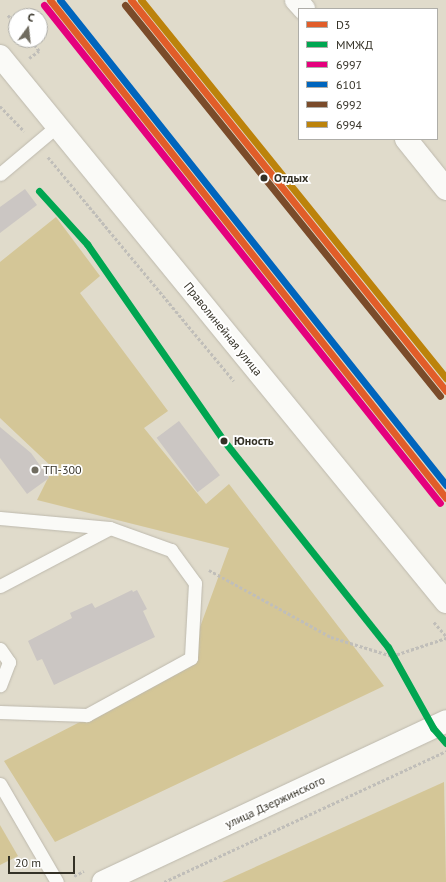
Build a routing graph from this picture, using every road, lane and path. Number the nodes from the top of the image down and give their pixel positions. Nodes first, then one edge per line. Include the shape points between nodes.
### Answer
1 (296, 0) edge
2 (303, 8) edge
3 (0, 56) edge
4 (57, 126) junction
5 (407, 140) edge
6 (45, 153) dead end
7 (0, 174) edge
8 (446, 189) edge
9 (235, 382) dead end
10 (0, 518) edge
11 (110, 528) junction
12 (206, 569) dead end
13 (0, 586) edge
14 (446, 602) edge
15 (431, 618) dead end
16 (446, 637) edge
17 (0, 649) edge
18 (0, 685) edge
19 (0, 712) edge
20 (446, 721) edge
21 (446, 751) edge
22 (0, 784) edge
23 (57, 882) edge
24 (103, 882) edge
25 (164, 882) edge

1 - 2 main road
3 - 4 main road, Праволинейная улица
4 - 7 lane
4 - 14 main road, Праволинейная улица
5 - 8 main road
6 - 9 path
10 - 11 lane
11 - 13 lane
11 - 19 lane via 171,550 195,583 192,658 87,715
12 - 16 path via 331,637 392,656
15 - 16 path
17 - 18 lane via 9,662
20 - 24 main road, улица Дзержинского
21 - 25 path
22 - 23 lane

